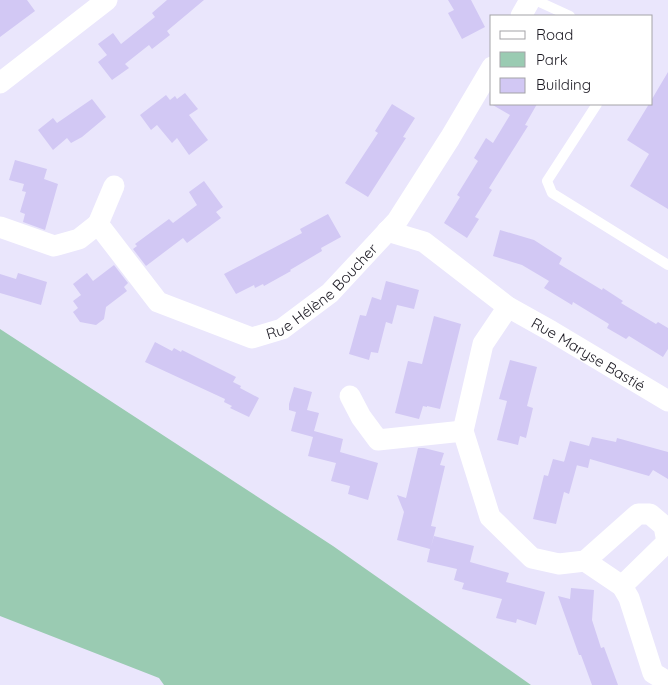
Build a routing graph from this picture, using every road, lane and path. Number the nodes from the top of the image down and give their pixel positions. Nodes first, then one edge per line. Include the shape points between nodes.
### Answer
1 (107, 0) edge
2 (530, 0) edge
3 (535, 0) edge
4 (522, 15) edge
5 (568, 15) edge
6 (490, 69) edge
7 (0, 83) edge
8 (596, 105) edge
9 (114, 186) dead end
10 (98, 224) junction
11 (0, 227) edge
12 (387, 231) junction
13 (668, 265) edge
14 (508, 307) junction
15 (350, 396) dead end
16 (668, 401) edge
17 (463, 431) junction
18 (585, 561) junction
19 (622, 586) junction
20 (668, 682) edge

1 - 7 street
2 - 4 street
3 - 5 lane
6 - 12 street, Rue Hélène Boucher via 450,138 397,221
8 - 13 lane via 547,181 552,193
9 - 10 street
10 - 11 street via 79,239 54,246
10 - 12 street, Rue Hélène Boucher via 158,302 252,338 282,329 330,293
12 - 14 street, Rue Maryse Bastié via 424,242
14 - 16 street, Rue Maryse Bastié
14 - 17 street via 483,344
15 - 17 street via 378,440
17 - 18 street via 490,517 532,558 559,564
18 - 19 street
18 - 19 street via 638,514 650,514 664,526 667,542
19 - 20 street via 654,672

